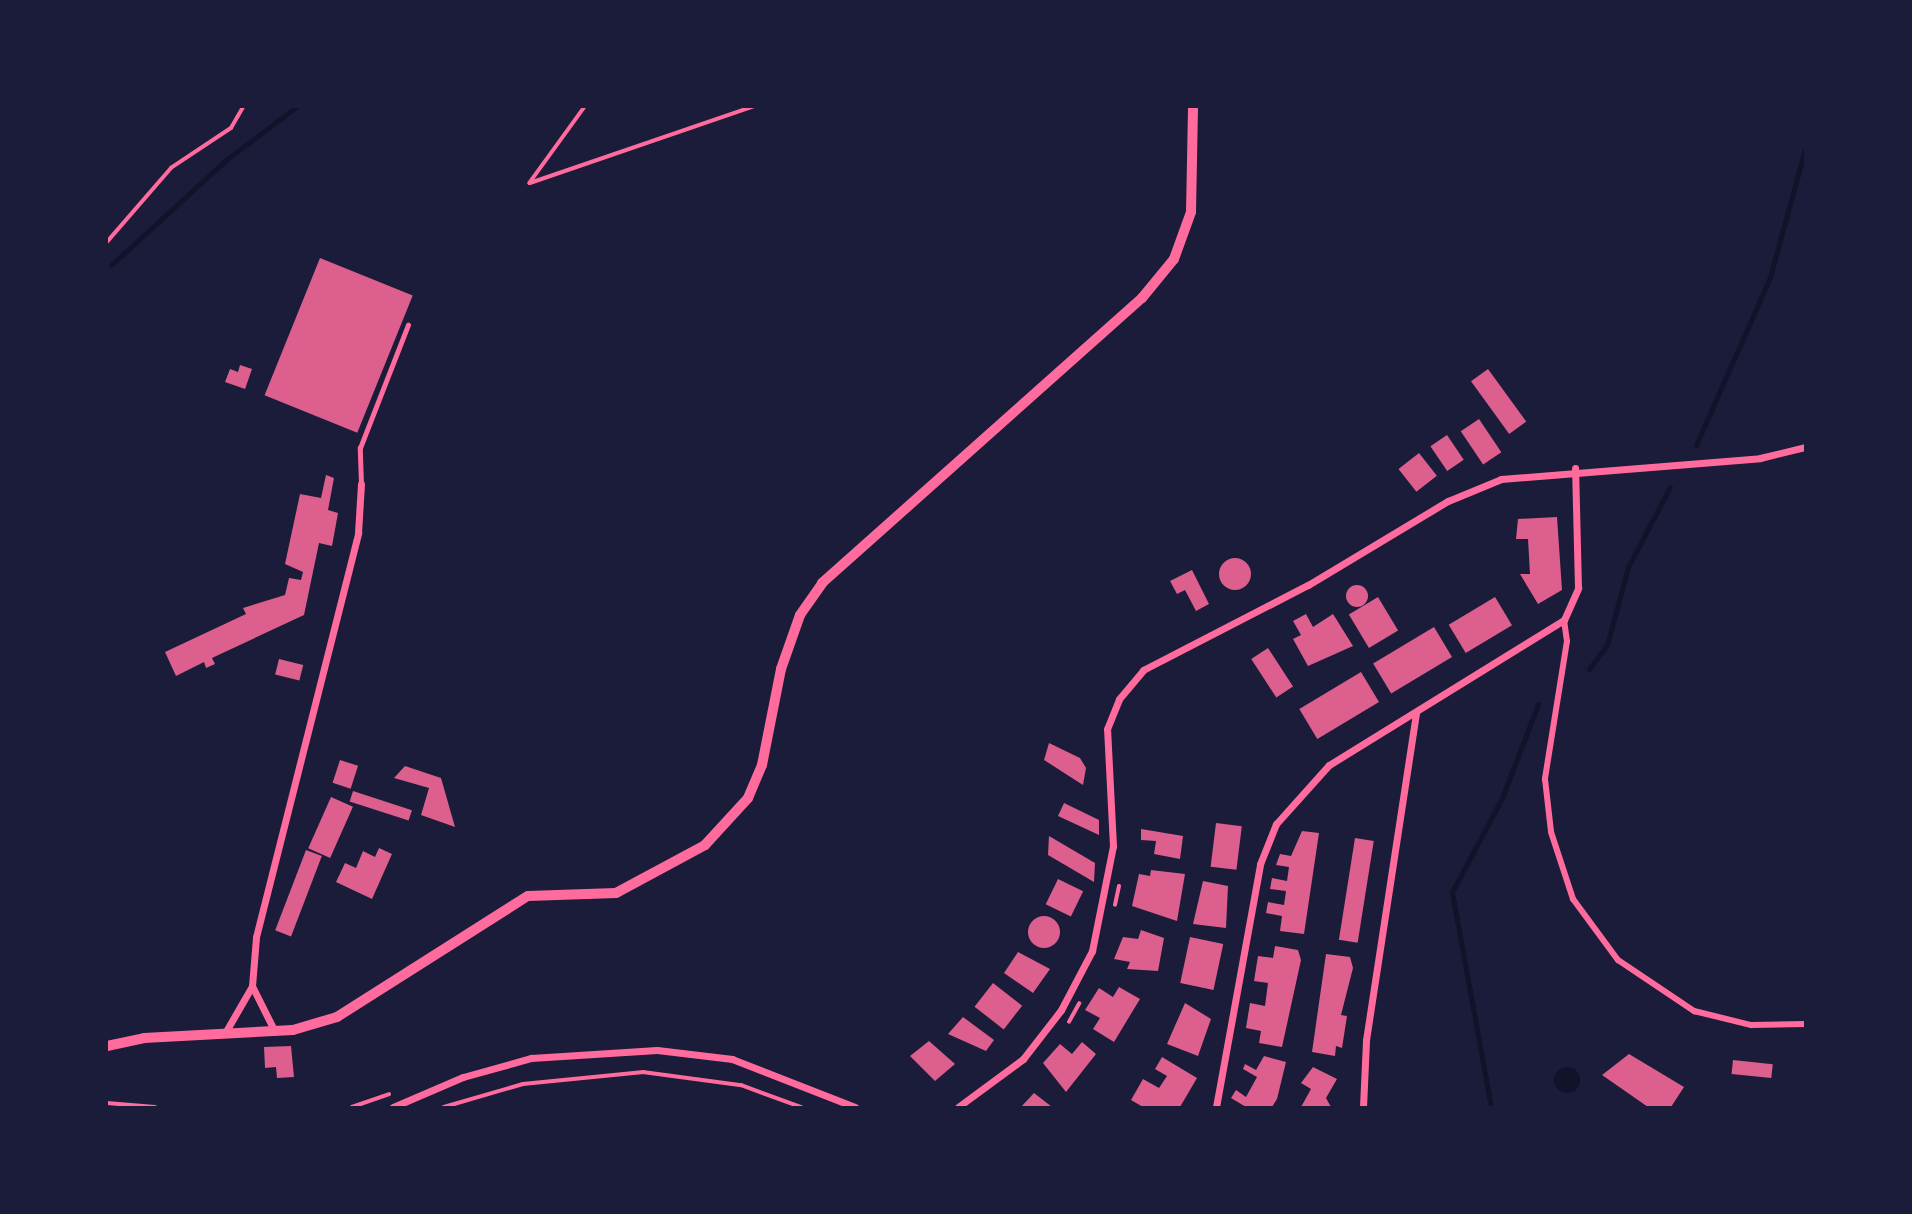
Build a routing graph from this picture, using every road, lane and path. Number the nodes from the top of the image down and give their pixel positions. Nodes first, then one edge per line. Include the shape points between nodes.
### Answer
1 (243, 107) edge
2 (585, 107) edge
3 (752, 107) edge
4 (1193, 107) edge
5 (107, 242) edge
6 (408, 325) dead end
7 (1805, 447) edge
8 (1575, 468) junction
9 (361, 484) joint
10 (1564, 620) junction
11 (1416, 713) junction
12 (1119, 878) dead end
13 (1112, 916) dead end
14 (252, 986) junction
15 (1084, 996) dead end
16 (1805, 1024) edge
17 (1065, 1026) dead end
18 (275, 1032) junction
19 (225, 1033) junction
20 (107, 1046) edge
21 (107, 1103) edge
22 (155, 1107) edge
23 (393, 1107) edge
24 (444, 1107) edge
25 (801, 1107) edge
26 (855, 1107) edge
27 (958, 1107) edge
28 (1216, 1107) edge
29 (1363, 1107) edge

1 - 5 path via 231,128 171,168
2 - 3 path via 530,183
4 - 18 street via 1191,212 1174,259 1142,298 822,583 800,615 781,669 762,765 728,824 637,887 528,896 337,1017
6 - 9 lane via 360,448
7 - 8 street via 1760,458
8 - 10 street via 1578,587
8 - 27 street via 1502,479 1448,501 1308,586 1163,656 1135,677 1107,729 1113,845 1109,891 1092,951 1061,1010 1023,1059
9 - 14 street via 358,533 256,937
10 - 11 street
10 - 16 street via 1567,641 1545,779 1551,832 1573,899 1618,960 1694,1011 1751,1025
11 - 28 street via 1329,765 1276,824 1260,864
11 - 29 street via 1366,1040
12 - 13 path
14 - 18 street
14 - 19 street
15 - 17 path
18 - 19 street
19 - 20 street
21 - 22 path
23 - 26 street via 463,1077 531,1058 657,1050 732,1059
24 - 25 path via 523,1084 643,1072 741,1085

